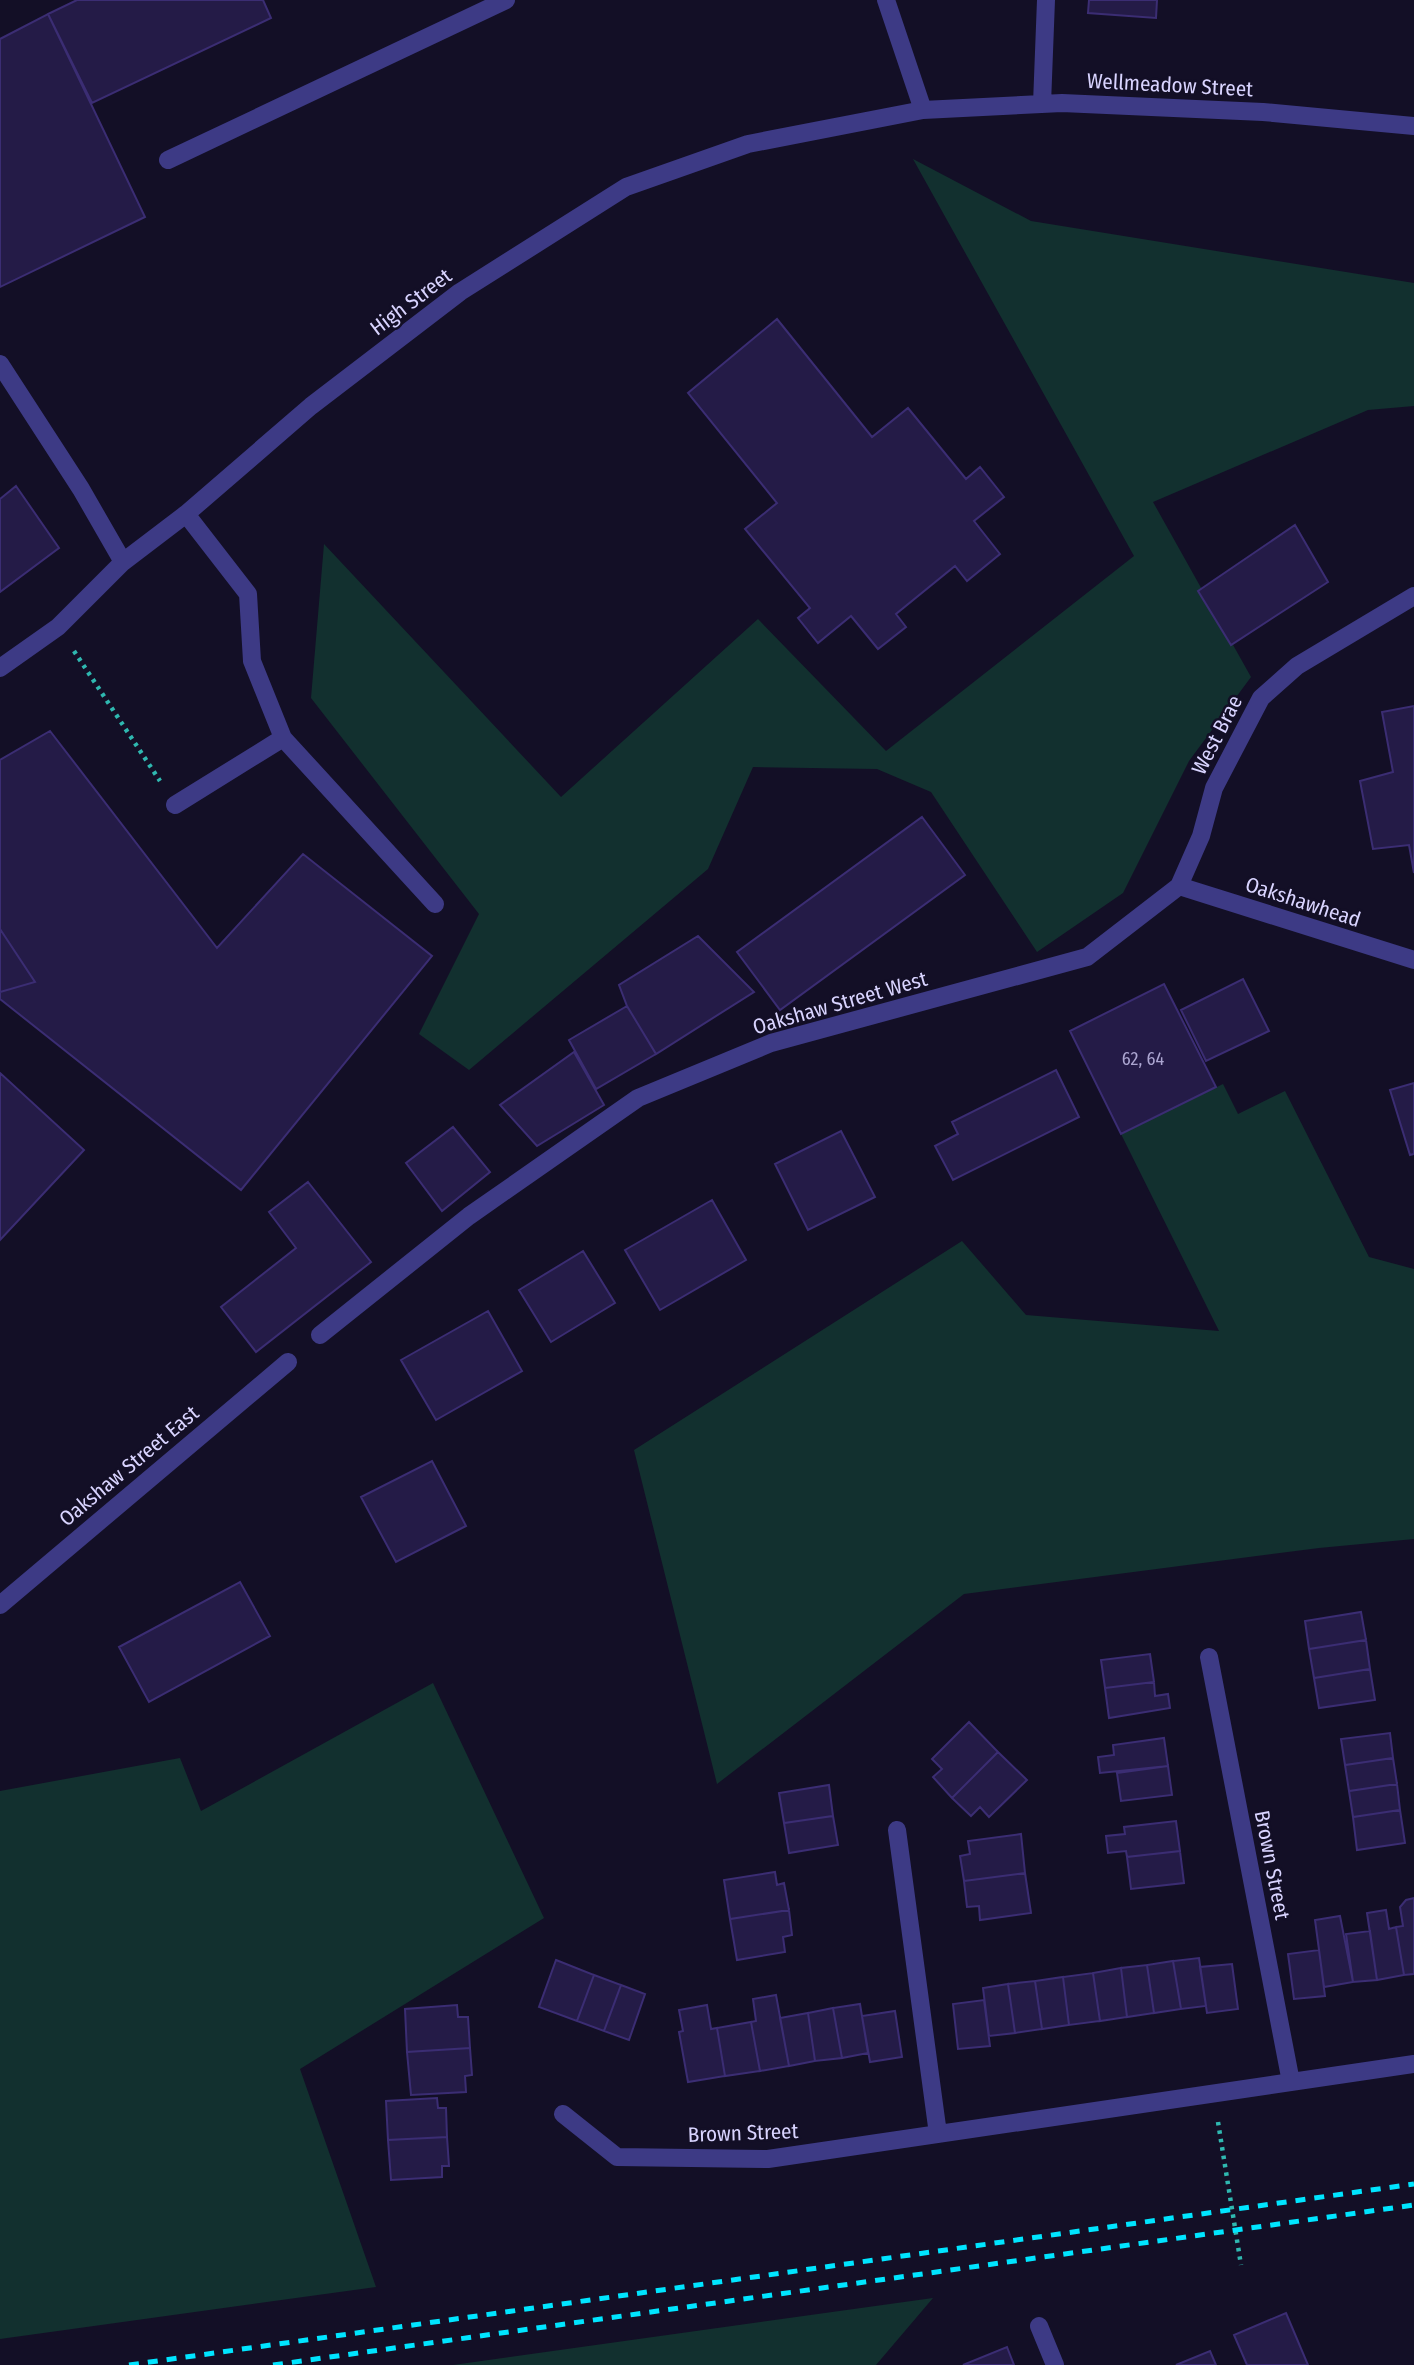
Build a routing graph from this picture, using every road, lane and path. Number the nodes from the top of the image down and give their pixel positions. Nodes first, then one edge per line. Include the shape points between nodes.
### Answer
1 (506, 0) edge
2 (886, 0) edge
3 (1046, 0) edge
4 (1042, 104) junction
5 (923, 110) junction
6 (1414, 126) edge
7 (168, 160) dead end
8 (0, 364) edge
9 (186, 514) junction
10 (123, 562) junction
11 (1414, 596) edge
12 (58, 627) junction
13 (0, 668) edge
14 (283, 738) junction
15 (175, 805) joint
16 (1179, 886) junction
17 (435, 904) dead end
18 (1414, 960) edge
19 (320, 1335) dead end
20 (288, 1362) dead end
21 (0, 1604) edge
22 (1209, 1657) dead end
23 (897, 1829) dead end
24 (1414, 2064) edge
25 (1291, 2082) junction
26 (1213, 2094) junction
27 (563, 2114) dead end
28 (938, 2134) junction
29 (1241, 2265) dead end
30 (1038, 2326) dead end
31 (1055, 2365) edge

1 - 7 street
2 - 5 street
3 - 4 street
4 - 5 street, Wellmeadow Street
4 - 6 street, Wellmeadow Street via 1263,112
5 - 9 street, High Street via 748,144 626,187 460,292 312,406
8 - 10 street
9 - 10 street, High Street
9 - 14 street via 248,594 252,661
10 - 12 street, High Street
11 - 16 street, West Brae via 1297,666 1261,698 1214,788 1201,836
12 - 13 street, High Street
12 - 15 path
14 - 15 street
14 - 17 street
16 - 18 street, Oakshawhead
16 - 19 street, Oakshaw Street West via 1087,957 771,1043 638,1098 468,1216
20 - 21 street, Oakshaw Street East
22 - 25 street, Brown Street
23 - 28 street
24 - 25 street, Brown Street
25 - 26 street, Brown Street
26 - 28 street, Brown Street
26 - 29 path
27 - 28 street, Brown Street via 617,2157 768,2159
30 - 31 street

